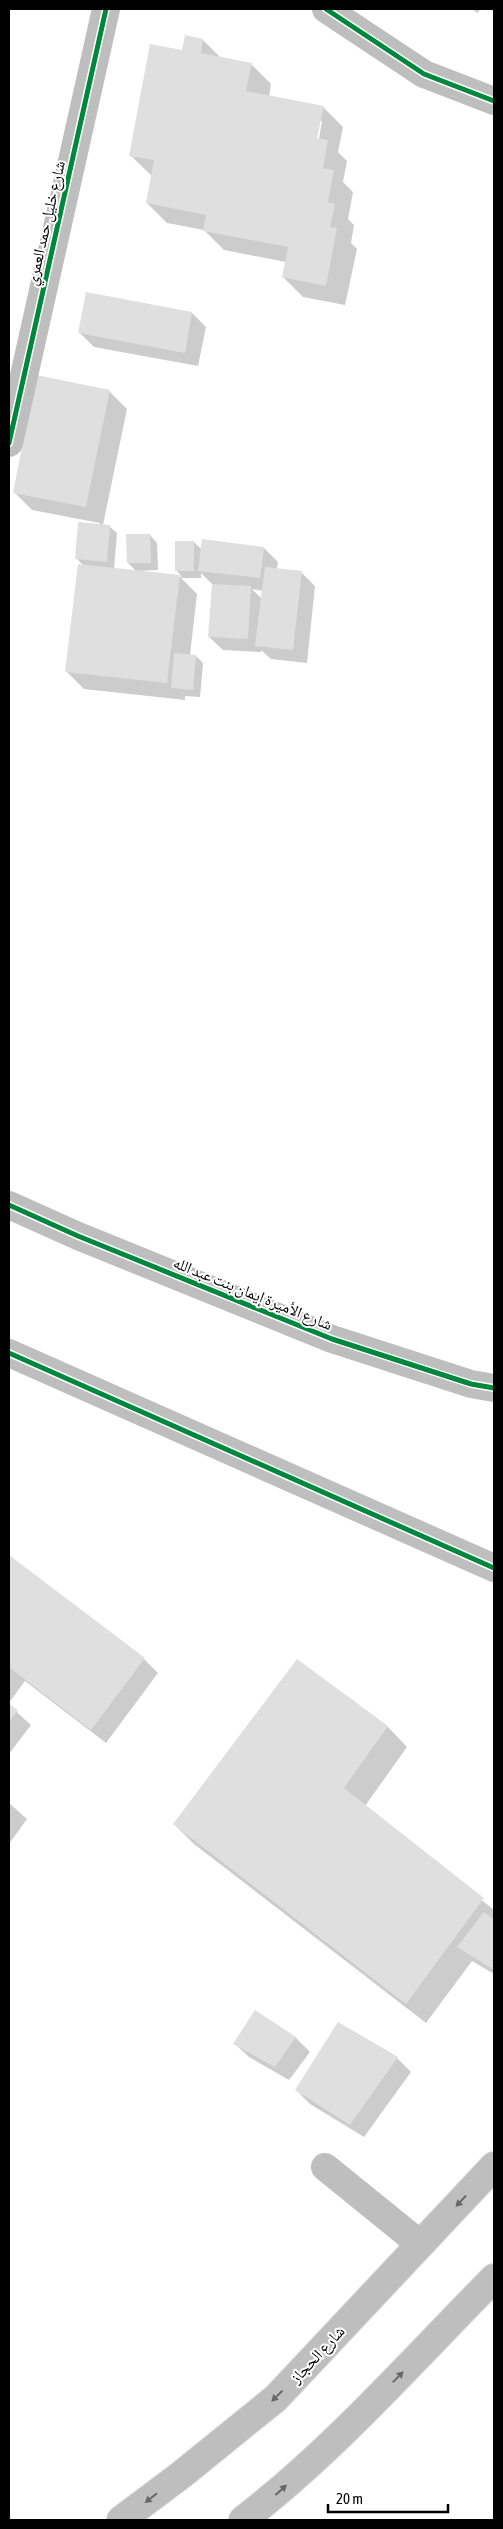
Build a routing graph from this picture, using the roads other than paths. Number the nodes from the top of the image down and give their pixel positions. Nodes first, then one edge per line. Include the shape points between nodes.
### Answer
1 (106, 9) edge
2 (326, 9) edge
3 (494, 101) edge
4 (9, 443) edge
5 (9, 1205) edge
6 (9, 1353) edge
7 (494, 1388) edge
8 (494, 1568) edge
9 (494, 2166) edge
10 (325, 2167) dead end
11 (420, 2244) junction
12 (494, 2278) edge
13 (121, 2520) edge
14 (243, 2520) edge

1 - 4 street, شارع خليل حمد العمري
2 - 3 street via 424,74
5 - 7 street, شارع الأميرة إيمان بنت عبد الله via 332,1338 471,1384
6 - 8 street
9 -> 11 street, شارع الحجاز
10 - 11 street
11 -> 13 street, شارع الحجاز via 276,2398
14 -> 12 street via 270,2500 349,2428

